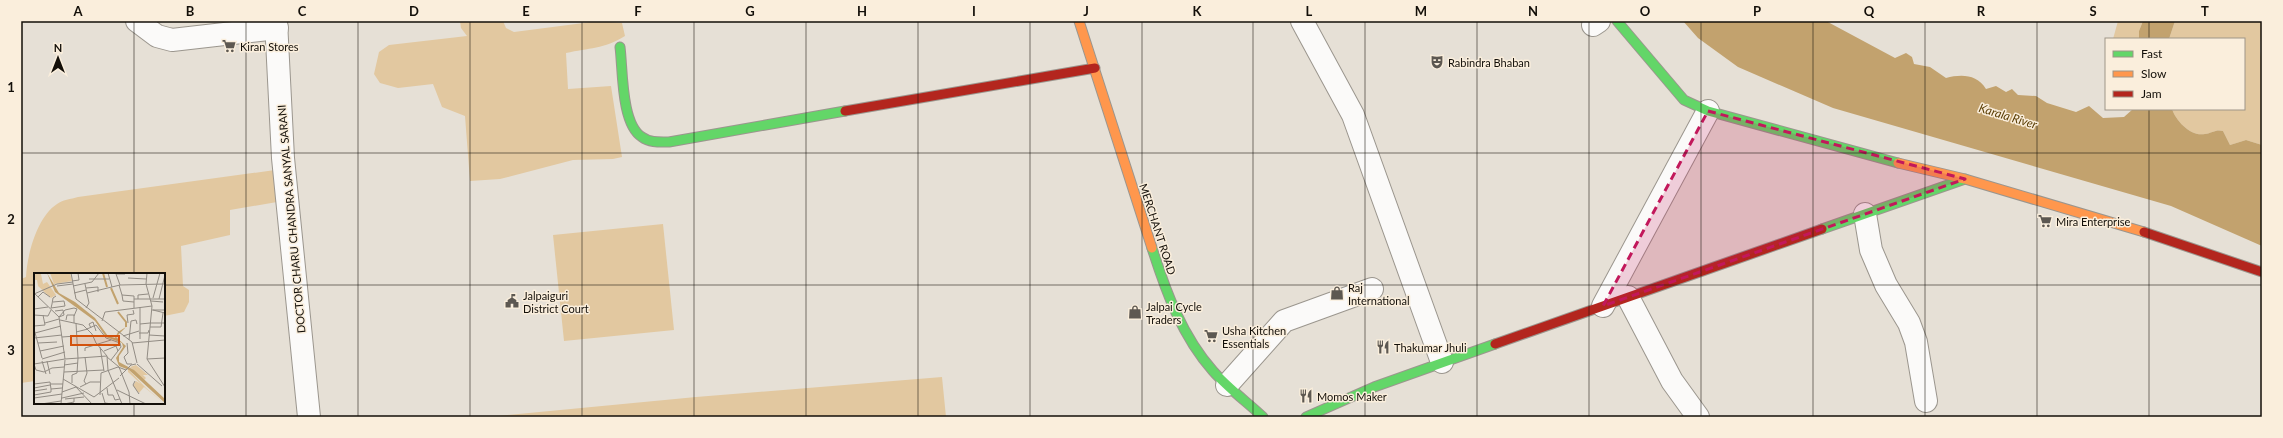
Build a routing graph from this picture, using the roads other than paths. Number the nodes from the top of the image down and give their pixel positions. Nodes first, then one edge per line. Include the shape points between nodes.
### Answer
1 (137, 21) edge
2 (1079, 21) edge
3 (1302, 21) edge
4 (1617, 21) edge
5 (277, 25) edge
6 (620, 47) dead end
7 (1095, 68) junction
8 (1708, 111) junction
9 (1965, 179) junction
10 (1865, 214) junction
11 (2262, 272) edge
12 (1372, 289) dead end
13 (1628, 297) junction
14 (1603, 306) junction
15 (1442, 362) junction
16 (1227, 385) junction
17 (1926, 401) dead end
18 (309, 417) edge
19 (1263, 417) edge
20 (1306, 417) edge
21 (1698, 417) edge

1 - 5 street via 157,36 172,40
2 - 7 street, MERCHANT ROAD
3 - 15 street via 1353,115
4 - 8 street via 1684,100
5 - 18 street, DOCTOR CHARU CHANDRA SANYAL SARANI via 283,158
6 - 7 street via 632,128 639,136 653,142 669,142
7 - 16 street, MERCHANT ROAD via 1165,290 1186,334 1213,371
8 - 9 street
8 - 14 street
9 - 10 street
9 - 11 street via 2165,238
10 - 13 street
10 - 17 street via 1871,250 1886,285 1910,322
12 - 16 street via 1284,321
13 - 14 street
13 - 21 street via 1672,381
14 - 15 street
15 - 20 street via 1374,387
16 - 19 street, MERCHANT ROAD

